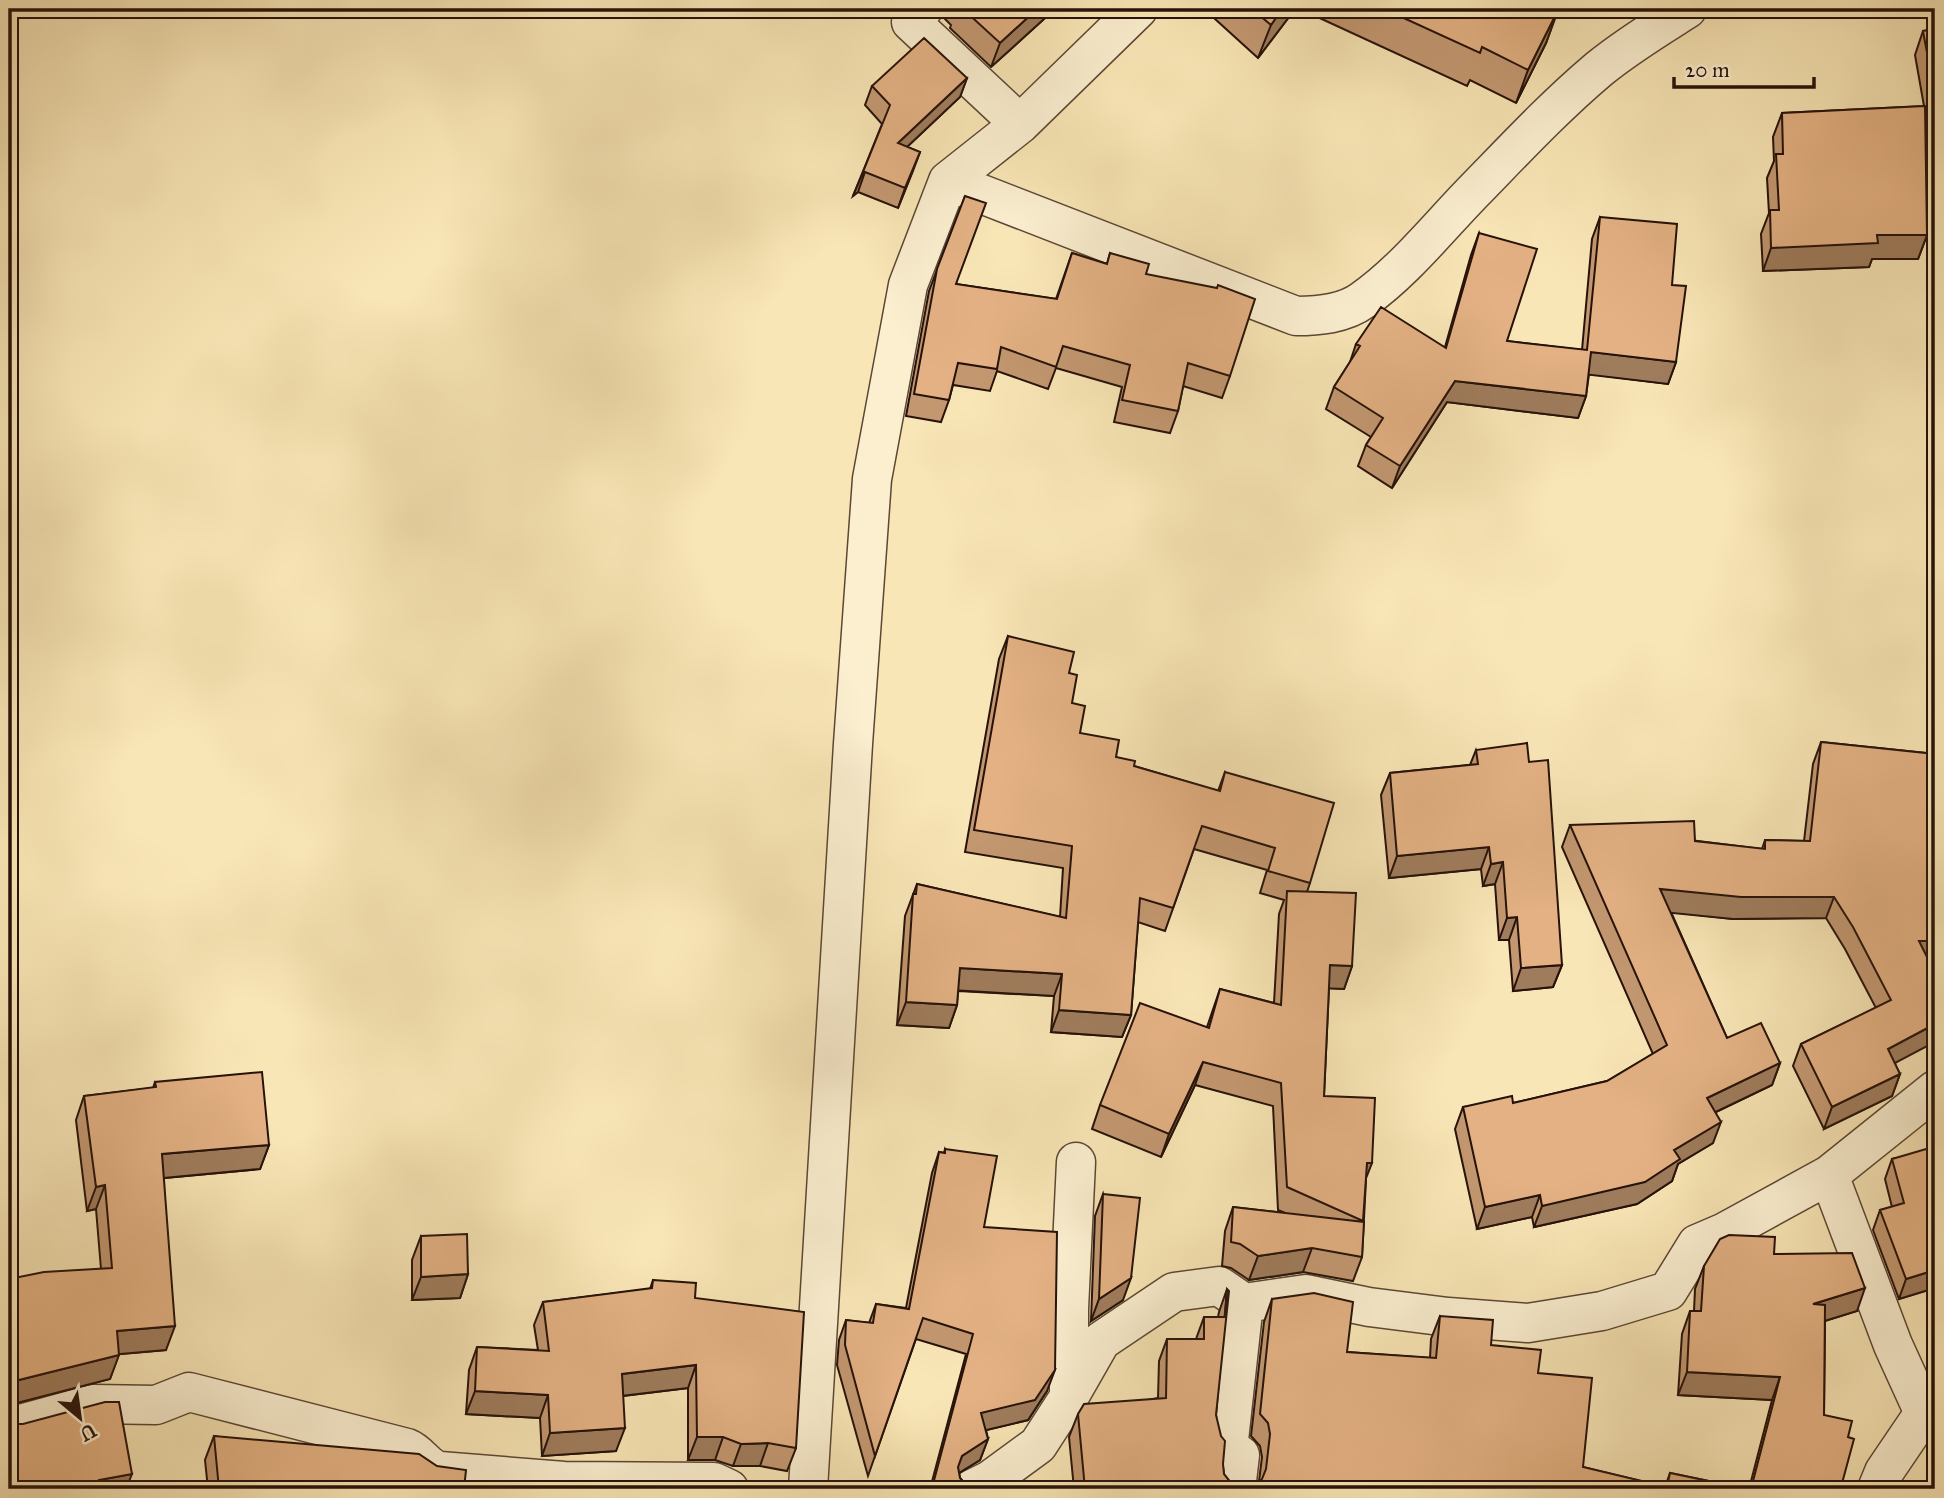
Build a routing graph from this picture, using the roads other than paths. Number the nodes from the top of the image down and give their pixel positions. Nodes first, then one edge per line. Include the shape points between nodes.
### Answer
1 (923, 9) edge
2 (1138, 9) edge
3 (1687, 9) edge
4 (1020, 124) junction
5 (948, 181) junction
6 (1935, 1090) edge
7 (1076, 1162) dead end
8 (1829, 1175) junction
9 (1244, 1303) junction
10 (1069, 1397) junction
11 (1930, 1415) edge
12 (9, 1427) edge
13 (729, 1489) edge
14 (808, 1489) edge
15 (972, 1489) edge
16 (1236, 1489) edge
17 (1877, 1489) edge

1 - 4 street via 911,22
2 - 4 street
3 - 5 street via 1601,68 1394,274 1361,302 1339,311 1296,316
4 - 5 street
5 - 14 street via 908,285 872,479
6 - 8 street
7 - 10 street
8 - 9 street via 1697,1244 1668,1291 1602,1311 1528,1323 1369,1307 1306,1294
8 - 11 street via 1893,1345
9 - 10 street via 1220,1286 1174,1292 1101,1341
9 - 16 street via 1229,1440 1240,1455
10 - 15 street via 1038,1445
11 - 17 street via 1884,1472
12 - 13 street via 93,1404 156,1405 189,1392 407,1448 434,1470 564,1481 714,1482

